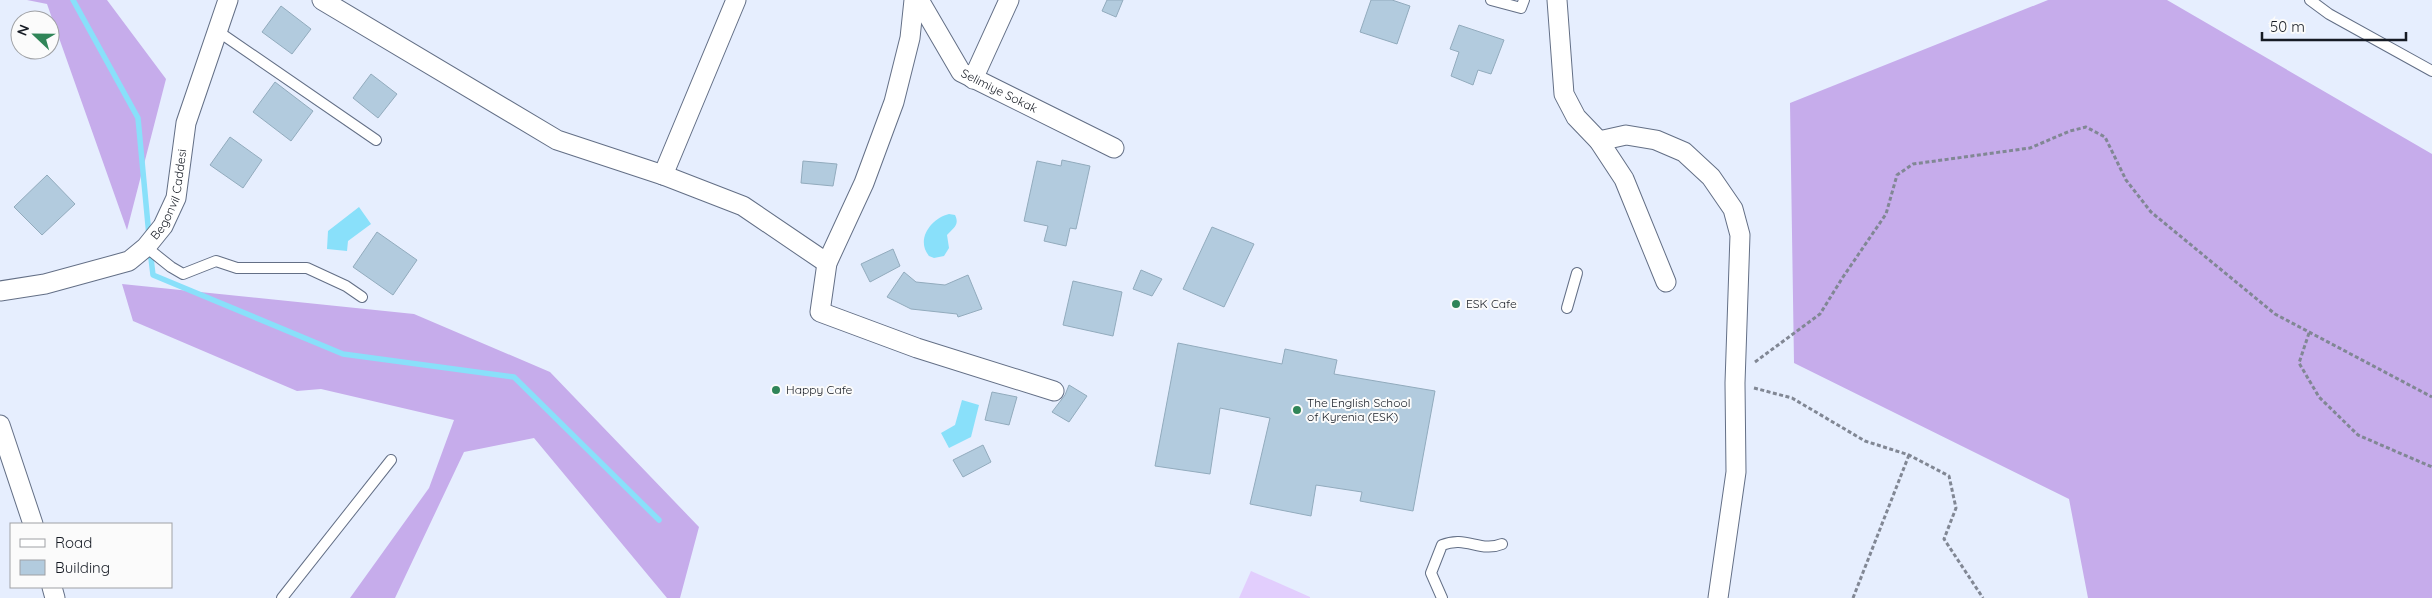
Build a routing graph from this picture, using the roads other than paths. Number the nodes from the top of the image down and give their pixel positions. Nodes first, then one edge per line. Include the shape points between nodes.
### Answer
1 (228, 0) edge
2 (322, 0) edge
3 (736, 0) edge
4 (914, 0) edge
5 (919, 0) edge
6 (1009, 0) edge
7 (1491, 0) edge
8 (1524, 0) edge
9 (1557, 0) edge
10 (2310, 0) edge
11 (216, 30) junction
12 (2432, 71) edge
13 (972, 79) junction
14 (376, 140) dead end
15 (1599, 141) junction
16 (1114, 148) dead end
17 (663, 174) junction
18 (146, 247) junction
19 (827, 262) junction
20 (1577, 273) dead end
21 (1666, 282) dead end
22 (3, 294) edge
23 (362, 297) dead end
24 (1567, 308) dead end
25 (1054, 391) dead end
26 (0, 425) edge
27 (392, 460) dead end
28 (33, 523) edge
29 (1502, 544) dead end
30 (282, 598) edge
31 (1442, 598) edge
32 (1718, 598) edge

1 - 11 street, Begonvil Caddesi
2 - 17 street via 557,140
3 - 17 street
4 - 19 street via 910,38 894,102 864,183
5 - 13 street, Selimiye Sokak via 961,72
6 - 13 street
7 - 8 lane via 1521,8
9 - 15 street via 1564,94 1576,117
10 - 12 lane via 2329,14
11 - 14 lane
11 - 18 street, Begonvil Caddesi via 186,123 176,198 163,226
13 - 16 street, Selimiye Sokak
15 - 21 street via 1624,179
15 - 32 street via 1626,135 1656,140 1684,152 1710,177 1732,209 1740,235 1736,472
17 - 19 street via 743,206
18 - 22 street, Begonvil Caddesi via 129,261
18 - 23 lane via 183,274 216,261 237,268 307,268
19 - 25 street via 820,312 917,348
20 - 24 lane
26 - 28 street
27 - 30 lane
29 - 31 lane via 1493,548 1453,540 1442,545 1432,573

